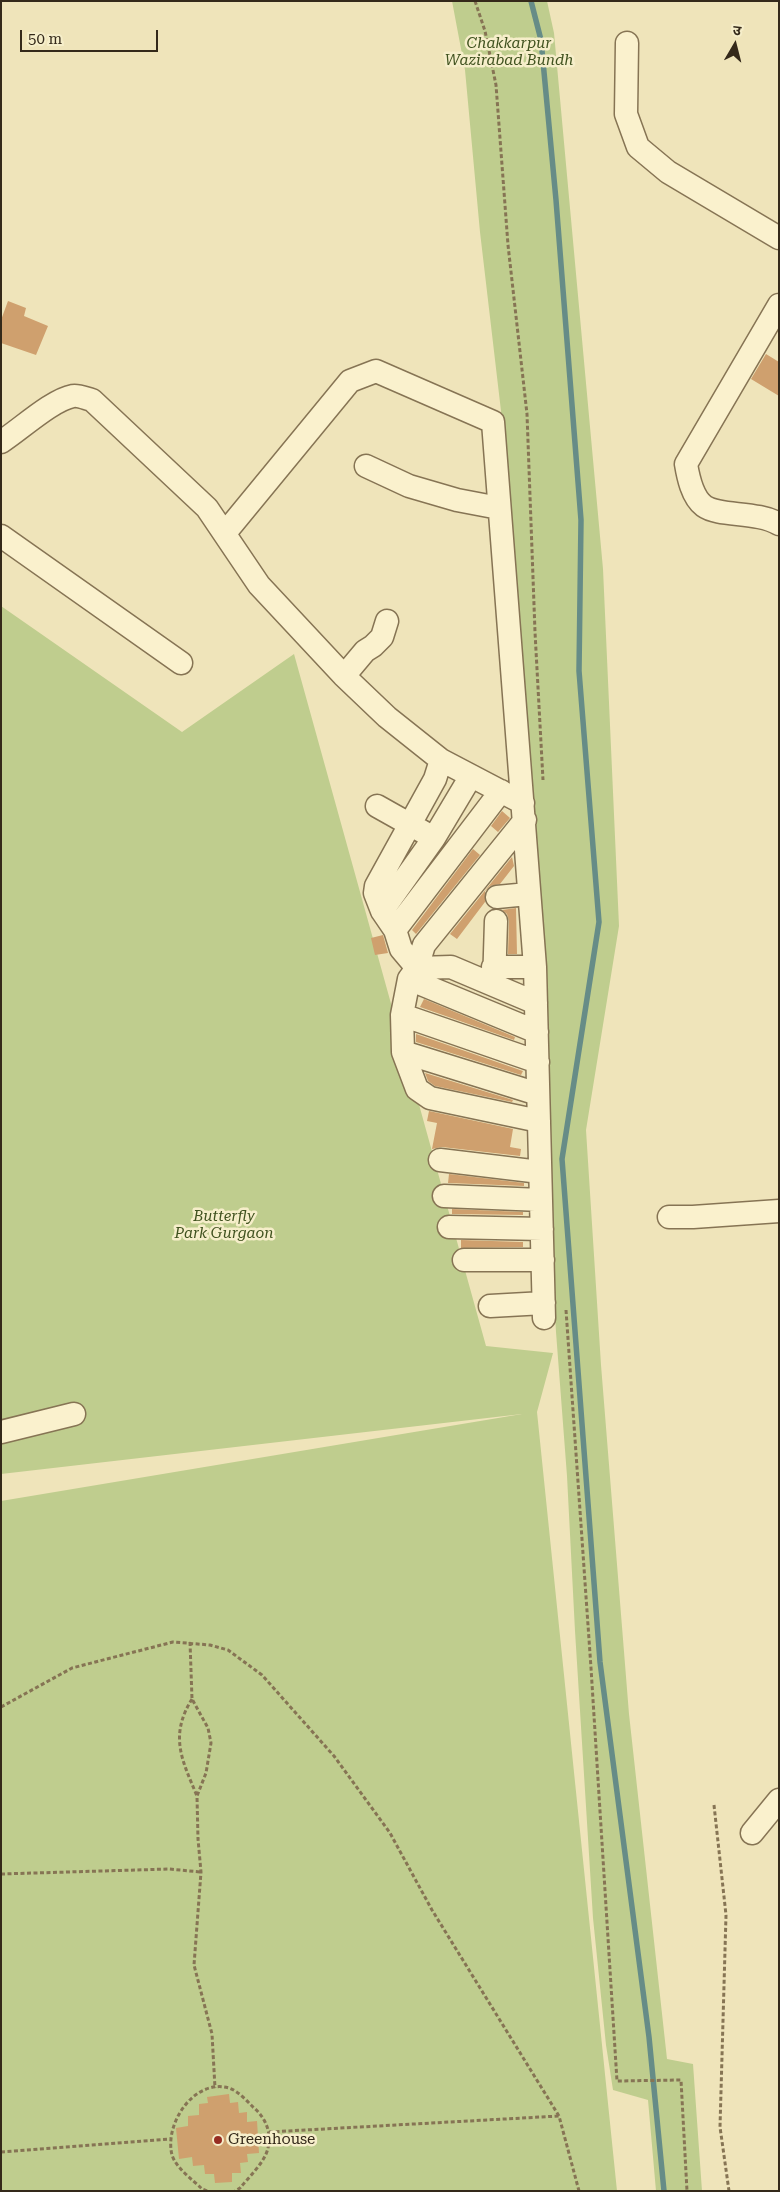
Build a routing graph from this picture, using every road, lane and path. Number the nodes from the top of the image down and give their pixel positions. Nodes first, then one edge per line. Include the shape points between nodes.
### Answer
1 (627, 43) dead end
2 (779, 238) edge
3 (779, 304) edge
4 (1, 442) edge
5 (366, 466) dead end
6 (499, 508) junction
7 (779, 524) edge
8 (225, 533) junction
9 (1, 536) edge
10 (387, 621) dead end
11 (181, 663) dead end
12 (344, 676) junction
13 (441, 760) junction
14 (470, 776) junction
15 (501, 791) junction
16 (377, 806) dead end
17 (524, 811) junction
18 (409, 824) junction
19 (434, 838) junction
20 (528, 894) junction
21 (497, 897) dead end
22 (382, 911) junction
23 (496, 921) dead end
24 (395, 930) junction
25 (535, 967) junction
26 (413, 974) junction
27 (493, 976) junction
28 (536, 1004) junction
29 (402, 1015) junction
30 (537, 1032) junction
31 (403, 1052) junction
32 (538, 1062) junction
33 (538, 1094) junction
34 (539, 1121) junction
35 (440, 1160) dead end
36 (540, 1172) junction
37 (444, 1196) dead end
38 (541, 1200) junction
39 (779, 1211) edge
40 (669, 1217) dead end
41 (449, 1227) dead end
42 (542, 1229) junction
43 (464, 1260) dead end
44 (543, 1260) junction
45 (490, 1306) dead end
46 (74, 1414) dead end
47 (1, 1432) edge
48 (190, 1642) junction
49 (192, 1699) junction
50 (1, 1707) edge
51 (197, 1796) junction
52 (779, 1800) edge
53 (714, 1805) dead end
54 (752, 1833) dead end
55 (202, 1872) junction
56 (1, 1874) edge
57 (639, 2080) dead end
58 (216, 2088) junction
59 (558, 2116) junction
60 (269, 2132) junction
61 (171, 2139) junction
62 (1, 2152) edge
63 (206, 2191) edge
64 (235, 2191) edge
65 (579, 2191) edge
66 (687, 2191) edge
67 (729, 2191) edge

1 - 2 street via 626,114 638,147 668,172
3 - 7 street via 686,464 689,484 704,506 753,515
4 - 8 street via 54,404 75,396 92,400 207,508
5 - 6 street via 409,486
6 - 8 street via 493,422 376,372 350,381
6 - 17 street
8 - 12 street via 259,585
9 - 11 street
10 - 12 street via 382,637
12 - 13 street via 387,717
13 - 14 street
13 - 18 street via 435,779
14 - 15 street
14 - 19 street
15 - 17 street
15 - 24 street
16 - 18 street
17 - 20 street
17 - 26 street via 424,945
18 - 19 street
18 - 22 street via 376,886 375,893
19 - 22 street
20 - 21 street
20 - 25 street
22 - 24 street
23 - 27 street
24 - 26 street
25 - 27 street
25 - 28 street
26 - 27 street via 451,967
26 - 29 street
26 - 30 street
27 - 28 street
28 - 30 street
29 - 31 street
29 - 32 street
30 - 32 street
31 - 33 street
31 - 34 street via 417,1089 430,1098
32 - 33 street
33 - 34 street
34 - 36 street
35 - 36 street
36 - 38 street
37 - 38 street
38 - 42 street
39 - 40 street
41 - 42 street
42 - 44 street
43 - 44 street
44 - 45 street via 544,1310
46 - 47 street
48 - 49 path
48 - 50 path via 173,1642 72,1668
48 - 59 path via 228,1650 262,1675 334,1756 390,1833 432,1910
49 - 51 path via 180,1722 179,1742 184,1765
49 - 51 path via 208,1728 211,1743 206,1773
51 - 55 path
52 - 54 street
53 - 67 path via 726,1915 720,2127
55 - 56 path via 169,1868
55 - 58 path via 194,1965 212,2034
57 - 66 path via 681,2080
58 - 60 path via 235,2091 258,2111
58 - 61 path via 197,2094 177,2118
59 - 60 path
59 - 65 path
60 - 64 path via 264,2156
61 - 62 path
61 - 63 path via 172,2155 177,2163

